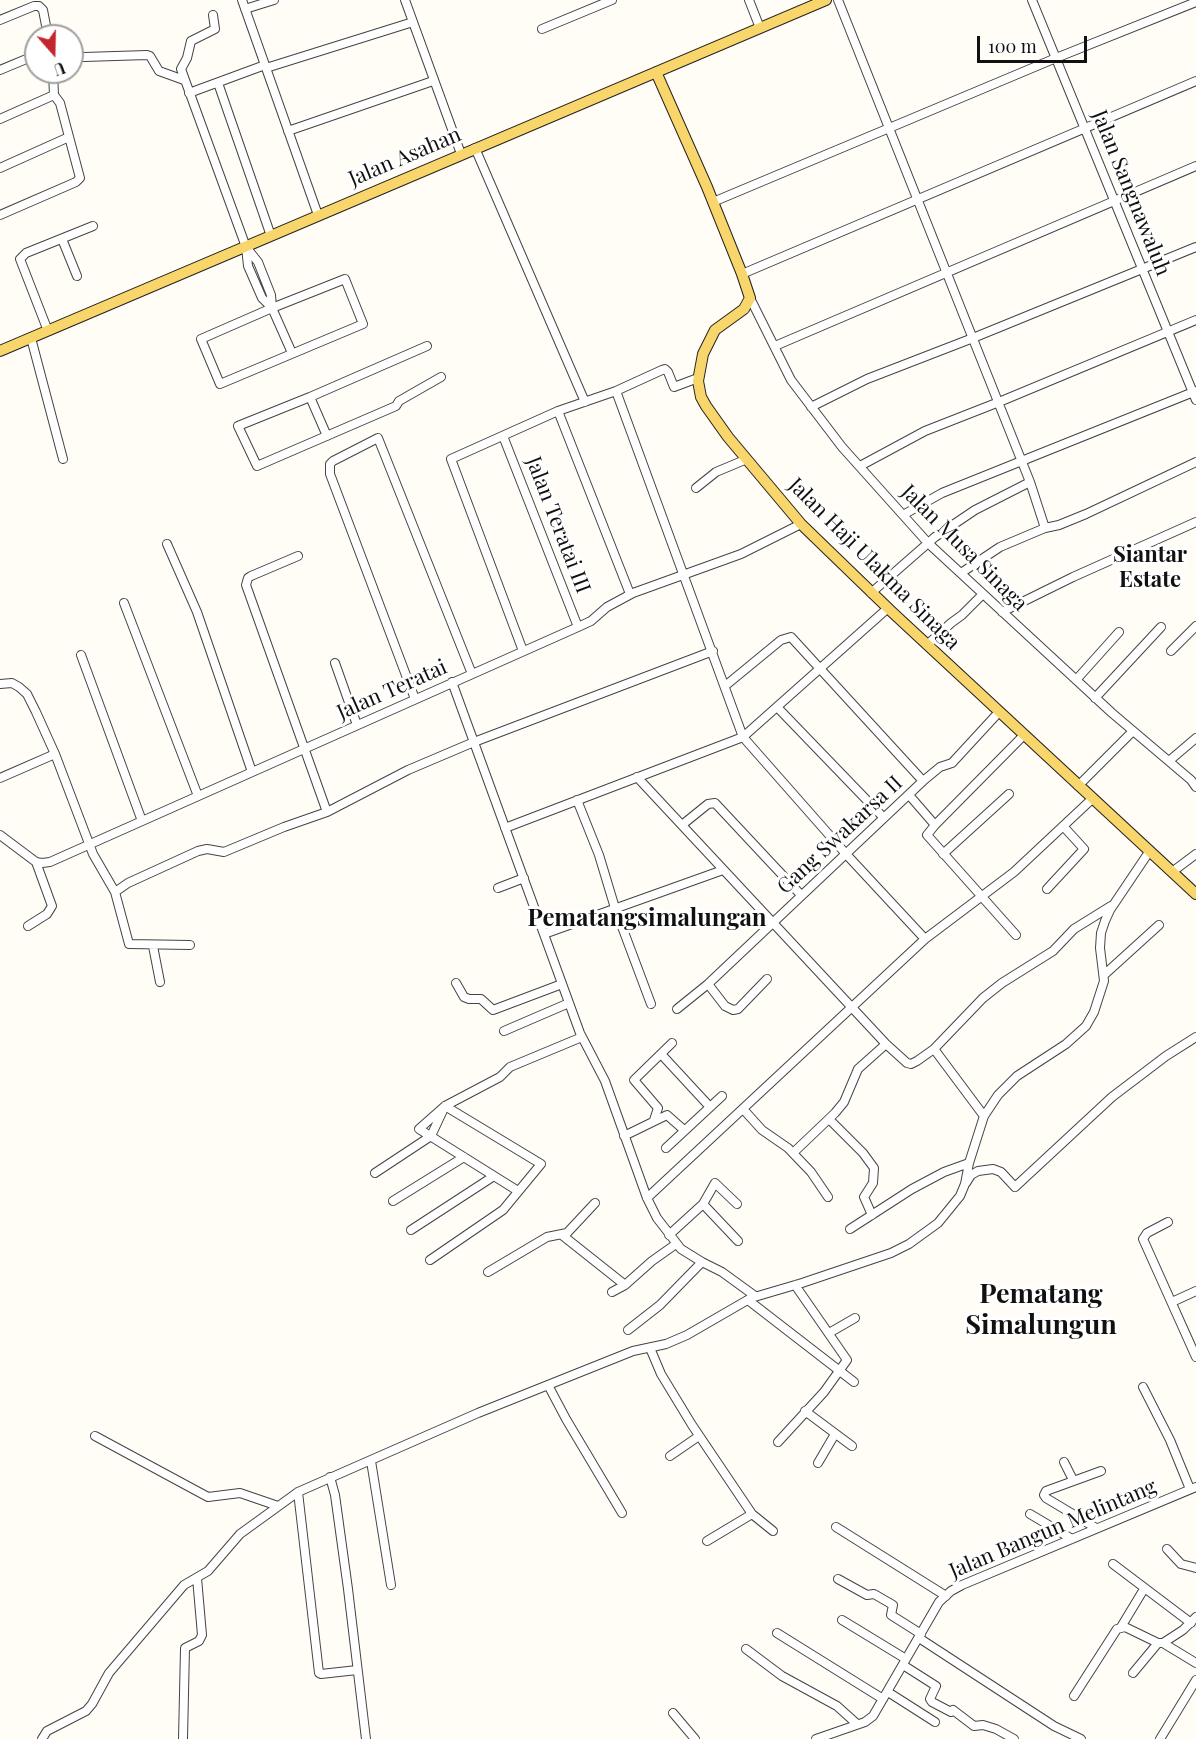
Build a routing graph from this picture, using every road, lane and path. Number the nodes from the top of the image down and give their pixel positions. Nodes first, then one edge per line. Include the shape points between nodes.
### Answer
1 (242, 0) edge
2 (274, 0) edge
3 (405, 0) edge
4 (612, 0) edge
5 (749, 0) edge
6 (838, 0) edge
7 (1032, 0) edge
8 (821, 1) edge
9 (1196, 2) edge
10 (245, 9) junction
11 (213, 15) dead end
12 (0, 20) edge
13 (413, 22) junction
14 (46, 24) edge
15 (760, 28) junction
16 (542, 29) dead end
17 (84, 57) dead end
18 (1056, 58) junction
19 (24, 60) edge
20 (266, 67) junction
21 (0, 70) edge
22 (656, 72) junction
23 (184, 80) junction
24 (433, 81) junction
25 (1196, 81) edge
26 (218, 83) junction
27 (54, 84) edge
28 (189, 93) junction
29 (54, 95) junction
30 (0, 119) edge
31 (889, 128) junction
32 (1085, 128) junction
33 (288, 130) junction
34 (69, 137) junction
35 (475, 148) junction
36 (460, 154) junction
37 (1196, 166) edge
38 (0, 168) edge
39 (918, 199) junction
40 (713, 202) junction
41 (1115, 202) junction
42 (0, 215) edge
43 (318, 215) junction
44 (93, 226) dead end
45 (271, 236) junction
46 (62, 239) junction
47 (1196, 246) edge
48 (246, 247) junction
49 (1142, 268) junction
50 (947, 273) junction
51 (742, 274) junction
52 (76, 276) dead end
53 (750, 298) junction
54 (272, 308) junction
55 (1196, 320) edge
56 (48, 331) junction
57 (1168, 332) junction
58 (31, 338) junction
59 (973, 338) junction
60 (427, 346) dead end
61 (775, 346) junction
62 (0, 351) edge
63 (292, 353) junction
64 (441, 377) dead end
65 (698, 378) junction
66 (616, 391) junction
67 (1195, 394) edge
68 (310, 397) junction
69 (585, 402) junction
70 (999, 402) junction
71 (812, 407) junction
72 (558, 411) junction
73 (327, 436) junction
74 (503, 436) junction
75 (63, 459) dead end
76 (747, 459) junction
77 (1022, 462) junction
78 (1196, 462) edge
79 (860, 466) junction
80 (1030, 482) junction
81 (696, 488) dead end
82 (903, 515) junction
83 (1196, 522) edge
84 (801, 524) junction
85 (1045, 528) junction
86 (928, 543) junction
87 (167, 544) dead end
88 (298, 556) dead end
89 (961, 573) junction
90 (685, 575) junction
91 (872, 593) junction
92 (630, 594) junction
93 (983, 594) junction
94 (124, 603) dead end
95 (888, 608) junction
96 (1002, 612) junction
97 (1196, 626) edge
98 (578, 627) junction
99 (1161, 627) dead end
100 (1119, 633) dead end
101 (927, 645) junction
102 (523, 651) junction
103 (712, 651) junction
104 (1171, 651) dead end
105 (81, 655) dead end
106 (335, 663) dead end
107 (820, 668) junction
108 (472, 674) junction
109 (1076, 680) junction
110 (452, 682) junction
111 (0, 684) edge
112 (725, 686) junction
113 (1095, 698) junction
114 (415, 699) junction
115 (777, 707) junction
116 (999, 712) junction
117 (357, 725) junction
118 (1133, 730) junction
119 (1024, 735) junction
120 (743, 737) junction
121 (1196, 738) edge
122 (474, 742) junction
123 (304, 749) junction
124 (55, 754) junction
125 (1169, 761) junction
126 (252, 772) junction
127 (637, 777) junction
128 (0, 778) edge
129 (923, 781) junction
130 (1194, 781) edge
131 (1078, 786) junction
132 (1009, 794) dead end
133 (909, 795) junction
134 (198, 796) junction
135 (1092, 799) junction
136 (577, 800) junction
137 (327, 812) junction
138 (884, 818) junction
139 (142, 821) junction
140 (682, 825) junction
141 (935, 825) junction
142 (1063, 826) junction
143 (505, 828) junction
144 (0, 835) edge
145 (89, 844) junction
146 (1149, 852) junction
147 (846, 854) junction
148 (943, 854) junction
149 (1196, 854) edge
150 (36, 862) junction
151 (723, 870) junction
152 (1172, 872) junction
153 (524, 878) junction
154 (498, 888) dead end
155 (1047, 890) dead end
156 (115, 892) junction
157 (1196, 894) edge
158 (801, 895) junction
159 (981, 897) junction
160 (1114, 904) junction
161 (615, 908) junction
162 (773, 922) junction
163 (1159, 925) dead end
164 (28, 927) dead end
165 (544, 934) junction
166 (1016, 935) dead end
167 (925, 939) junction
168 (190, 945) dead end
169 (153, 946) junction
170 (1105, 974) junction
171 (767, 979) dead end
172 (160, 982) dead end
173 (456, 983) dead end
174 (561, 984) junction
175 (708, 984) junction
176 (569, 1003) junction
177 (651, 1004) dead end
178 (852, 1007) junction
179 (677, 1009) dead end
180 (504, 1031) dead end
181 (582, 1037) junction
182 (1196, 1037) edge
183 (672, 1043) dead end
184 (886, 1044) junction
185 (934, 1049) junction
186 (661, 1054) junction
187 (722, 1096) dead end
188 (445, 1107) junction
189 (710, 1107) junction
190 (743, 1109) junction
191 (984, 1116) junction
192 (829, 1119) junction
193 (654, 1120) junction
194 (684, 1130) junction
195 (431, 1136) junction
196 (624, 1136) junction
197 (666, 1148) dead end
198 (793, 1153) junction
199 (464, 1157) junction
200 (969, 1163) junction
201 (375, 1173) dead end
202 (494, 1176) junction
203 (965, 1184) junction
204 (519, 1191) junction
205 (828, 1197) dead end
206 (646, 1198) junction
207 (393, 1201) dead end
208 (595, 1203) dead end
209 (703, 1204) junction
210 (737, 1204) dead end
211 (872, 1215) junction
212 (1168, 1222) dead end
213 (850, 1229) dead end
214 (411, 1230) dead end
215 (562, 1235) junction
216 (669, 1235) junction
217 (738, 1241) dead end
218 (676, 1244) junction
219 (430, 1260) dead end
220 (702, 1262) junction
221 (488, 1272) dead end
222 (625, 1285) junction
223 (795, 1285) junction
224 (1196, 1291) edge
225 (612, 1292) dead end
226 (752, 1298) junction
227 (1173, 1302) junction
228 (855, 1318) dead end
229 (628, 1330) dead end
230 (829, 1333) junction
231 (650, 1348) junction
232 (1196, 1357) edge
233 (839, 1371) junction
234 (854, 1382) dead end
235 (548, 1385) junction
236 (1143, 1387) dead end
237 (805, 1411) junction
238 (835, 1434) junction
239 (95, 1436) dead end
240 (699, 1436) junction
241 (778, 1442) dead end
242 (852, 1446) dead end
243 (670, 1456) dead end
244 (371, 1461) junction
245 (1064, 1462) dead end
246 (818, 1463) dead end
247 (1101, 1471) dead end
248 (330, 1477) junction
249 (1073, 1480) junction
250 (1193, 1488) edge
251 (298, 1492) junction
252 (278, 1506) junction
253 (622, 1513) dead end
254 (752, 1514) junction
255 (1030, 1514) dead end
256 (836, 1527) dead end
257 (1096, 1528) junction
258 (773, 1531) dead end
259 (1072, 1539) junction
260 (707, 1541) dead end
261 (1167, 1549) dead end
262 (1113, 1564) dead end
263 (1196, 1568) edge
264 (197, 1578) junction
265 (838, 1580) dead end
266 (391, 1585) dead end
267 (1144, 1589) junction
268 (946, 1596) junction
269 (842, 1620) dead end
270 (1193, 1620) edge
271 (1121, 1627) junction
272 (777, 1633) dead end
273 (920, 1636) junction
274 (1160, 1643) junction
275 (746, 1649) dead end
276 (905, 1662) junction
277 (1196, 1663) edge
278 (357, 1670) junction
279 (1133, 1674) dead end
280 (1196, 1680) edge
281 (885, 1696) junction
282 (1074, 1696) dead end
283 (673, 1713) dead end
284 (935, 1722) dead end
285 (857, 1724) junction
286 (42, 1739) edge
287 (183, 1739) edge
288 (366, 1739) edge
289 (695, 1739) edge
290 (816, 1739) edge
291 (1014, 1739) edge
292 (1081, 1739) edge
293 (1160, 1739) edge

1 - 10 street
2 - 10 street
3 - 13 street
4 - 16 street
5 - 15 street
6 - 31 street
7 - 18 street, Jalan Sangnawaluh
8 - 15 main road, Jalan Asahan
9 - 18 street
10 - 20 street
11 - 23 street via 215,29 189,44 181,69
12 - 14 street via 39,6
13 - 20 street
13 - 24 street
15 - 22 main road, Jalan Asahan
17 - 23 street via 147,55 159,71
18 - 31 street
18 - 32 street, Jalan Sangnawaluh
19 - 21 street
20 - 26 street
20 - 33 street
22 - 35 main road, Jalan Asahan
22 - 40 main road
23 - 28 street
24 - 33 street
24 - 36 street
25 - 32 street
26 - 28 street
26 - 45 street
27 - 29 street
28 - 48 street
29 - 30 street
29 - 34 street
31 - 39 street
31 - 40 street
32 - 39 street
32 - 41 street, Jalan Sangnawaluh
33 - 43 street
34 - 38 street
34 - 42 street via 80,175 78,181
35 - 36 main road, Jalan Asahan
35 - 69 street
36 - 43 main road, Jalan Asahan
37 - 41 street
39 - 50 street
39 - 51 street
40 - 51 main road
41 - 49 street, Jalan Sangnawaluh
41 - 50 street
43 - 45 main road, Jalan Asahan
44 - 46 street
45 - 48 main road, Jalan Asahan
46 - 52 street
46 - 56 street via 20,259
47 - 49 street
48 - 54 street via 258,262
48 - 56 main road, Jalan Asahan
49 - 57 street, Jalan Sangnawaluh
49 - 59 street
50 - 59 street
50 - 61 street
51 - 53 main road
53 - 61 street, Jalan Musa Sinaga
53 - 65 main road via 744,309 715,330 703,354
54 - 63 street
54 - 63 street via 345,279 363,324
54 - 63 street via 201,339 220,384
55 - 57 street
56 - 58 main road, Jalan Asahan
57 - 67 street, Jalan Sangnawaluh
57 - 70 street
58 - 62 main road, Jalan Asahan
58 - 75 street
59 - 70 street
59 - 71 street via 867,380
60 - 68 street
61 - 71 street, Jalan Musa Sinaga via 790,380
64 - 73 street via 399,400 396,406
65 - 66 street via 674,387 665,369
65 - 76 main road, Jalan Haji Ulakma Sinaga via 701,398
66 - 69 street
66 - 90 street
67 - 77 street
68 - 73 street
68 - 73 street via 238,426 257,466
69 - 72 street
70 - 77 street
70 - 79 street via 909,438
71 - 79 street, Jalan Musa Sinaga
72 - 74 street
72 - 92 street
74 - 98 street, Jalan Teratai III
74 - 102 street via 451,459
76 - 81 street via 716,472
76 - 84 main road, Jalan Haji Ulakma Sinaga
77 - 80 street
77 - 82 street via 942,493
78 - 85 street
79 - 82 street, Jalan Musa Sinaga
80 - 85 street
80 - 86 street via 975,510
82 - 86 street, Jalan Musa Sinaga
83 - 96 street
84 - 90 street, Jalan Teratai via 741,555
84 - 91 main road, Jalan Haji Ulakma Sinaga
85 - 89 street via 988,553
86 - 89 street, Jalan Musa Sinaga
86 - 91 street
87 - 126 street via 196,612
88 - 123 street via 251,576 246,585
89 - 93 street, Jalan Musa Sinaga
90 - 92 street, Jalan Teratai
90 - 103 street
91 - 95 main road, Jalan Haji Ulakma Sinaga
92 - 98 street, Jalan Teratai
93 - 96 street, Jalan Musa Sinaga
93 - 101 street
94 - 134 street
95 - 101 main road, Jalan Haji Ulakma Sinaga
95 - 107 street
96 - 109 street, Jalan Musa Sinaga
97 - 104 street
98 - 102 street, Jalan Teratai
99 - 113 street
100 - 109 street
101 - 116 main road, Jalan Haji Ulakma Sinaga
102 - 108 street, Jalan Teratai
103 - 112 street
103 - 122 street
105 - 139 street
106 - 117 street
107 - 112 street via 789,636
107 - 115 street
107 - 129 street
108 - 110 street, Jalan Teratai
108 - 114 street via 378,438 333,461 330,474
109 - 113 street, Jalan Musa Sinaga
110 - 114 street, Jalan Teratai
110 - 122 street
111 - 124 street via 12,683 27,694
112 - 120 street
113 - 118 street, Jalan Musa Sinaga
114 - 117 street, Jalan Teratai
115 - 120 street
115 - 138 street
116 - 119 main road, Jalan Haji Ulakma Sinaga
116 - 129 street, Gang Swakarsa II via 952,763
117 - 123 street, Jalan Teratai
118 - 125 street, Jalan Musa Sinaga
118 - 131 street
119 - 131 main road, Jalan Haji Ulakma Sinaga
119 - 141 street
120 - 127 street
120 - 147 street
121 - 125 street
122 - 137 street via 408,770
122 - 143 street
123 - 126 street, Jalan Teratai
123 - 137 street
124 - 128 street
124 - 145 street
125 - 130 street, Jalan Musa Sinaga
126 - 134 street, Jalan Teratai
127 - 136 street
127 - 140 street
129 - 133 street, Gang Swakarsa II
131 - 135 main road, Jalan Haji Ulakma Sinaga
132 - 148 street
133 - 138 street, Gang Swakarsa II
133 - 141 street
134 - 139 street, Jalan Teratai
135 - 142 street
135 - 146 main road, Jalan Haji Ulakma Sinaga
136 - 143 street
136 - 161 street
137 - 156 street via 224,852 198,851
138 - 147 street, Gang Swakarsa II
139 - 145 street, Jalan Teratai
140 - 151 street
140 - 158 street via 708,804 715,803
141 - 148 street via 927,835
142 - 155 street via 1084,849
142 - 159 street
143 - 153 street
144 - 150 street
145 - 150 street, Jalan Teratai via 50,862
145 - 156 street
146 - 152 main road, Jalan Haji Ulakma Sinaga
146 - 160 street
147 - 158 street, Gang Swakarsa II
147 - 167 street
148 - 159 street
149 - 152 street
150 - 164 street via 52,906
151 - 161 street
151 - 162 street
152 - 157 main road, Jalan Haji Ulakma Sinaga
153 - 154 street
153 - 165 street
156 - 169 street via 129,944
158 - 162 street, Gang Swakarsa II
159 - 166 street
159 - 167 street
160 - 170 street via 1101,933
160 - 185 street via 1074,929 1053,951 983,998
161 - 165 street
161 - 177 street
162 - 175 street, Gang Swakarsa II
162 - 178 street
163 - 170 street
165 - 174 street
167 - 178 street
168 - 169 street
169 - 172 street
170 - 191 street via 1103,989 1086,1026 1017,1076
171 - 175 street via 733,1011
173 - 174 street via 467,999 481,999 493,1010
174 - 176 street
175 - 179 street, Gang Swakarsa II
176 - 180 street
176 - 181 street
178 - 184 street
178 - 190 street
181 - 188 street via 510,1067 500,1077
181 - 196 street via 605,1081
182 - 203 street via 1112,1097 1015,1187 993,1169 978,1171
183 - 186 street
184 - 185 street via 911,1064
184 - 192 street via 858,1069 844,1102
185 - 191 street
186 - 189 street
186 - 193 street via 634,1080 658,1108
187 - 189 street
188 - 195 street
188 - 195 street via 419,1128
188 - 204 street via 541,1164
189 - 194 street
190 - 198 street via 762,1130
190 - 206 street
191 - 200 street
192 - 198 street
192 - 211 street via 874,1168 873,1183 864,1197
193 - 194 street via 667,1115
193 - 196 street
194 - 197 street
195 - 199 street
195 - 201 street
196 - 206 street
198 - 205 street
199 - 202 street
199 - 207 street
200 - 203 street
200 - 211 street via 912,1189
202 - 204 street
202 - 214 street
203 - 223 street via 938,1223 909,1244
204 - 219 street via 503,1210
206 - 216 street
208 - 215 street
209 - 210 street via 715,1183
209 - 216 street
209 - 217 street
211 - 213 street
212 - 227 street via 1143,1237
215 - 221 street via 547,1237
215 - 222 street
216 - 218 street
218 - 220 street
218 - 222 street
220 - 226 street via 722,1272
220 - 229 street via 660,1305
222 - 225 street
223 - 226 street
223 - 230 street
224 - 227 street
226 - 231 street via 687,1335
226 - 233 street
227 - 232 street
228 - 230 street
230 - 233 street via 847,1360
231 - 235 street
231 - 240 street via 668,1387
233 - 234 street
233 - 237 street
235 - 244 street
235 - 253 street
236 - 250 street
237 - 238 street
237 - 241 street
238 - 242 street
238 - 246 street
239 - 252 street via 207,1497 240,1493
240 - 243 street
240 - 254 street
244 - 248 street
244 - 266 street
245 - 249 street
247 - 249 street
248 - 251 street
248 - 278 street
249 - 257 street via 1046,1491 1045,1496
250 - 257 street, Jalan Bangun Melintang
251 - 252 street
251 - 278 street via 319,1673
252 - 264 street via 240,1534 212,1567
254 - 258 street
254 - 260 street
255 - 259 street
256 - 268 street
257 - 259 street, Jalan Bangun Melintang
259 - 268 street, Jalan Bangun Melintang via 962,1585
261 - 263 street via 1181,1564
262 - 267 street
264 - 286 street via 180,1589 109,1673 86,1711 48,1731
264 - 287 street via 202,1635 185,1648
265 - 273 street via 893,1605 891,1615
267 - 270 street
267 - 271 street
268 - 273 street, Jalan Bangun Melintang
269 - 276 street
270 - 274 street
271 - 274 street
271 - 282 street
272 - 281 street
273 - 276 street, Jalan Bangun Melintang
273 - 292 street via 1054,1726
274 - 277 street
274 - 279 street
275 - 285 street via 782,1676 837,1706
276 - 281 street, Jalan Bangun Melintang
276 - 291 street via 936,1686 930,1697 932,1702 953,1710 974,1726 996,1729
278 - 288 street
280 - 293 street
281 - 284 street
281 - 285 street, Jalan Bangun Melintang via 873,1716
283 - 289 street
285 - 290 street, Jalan Bangun Melintang

